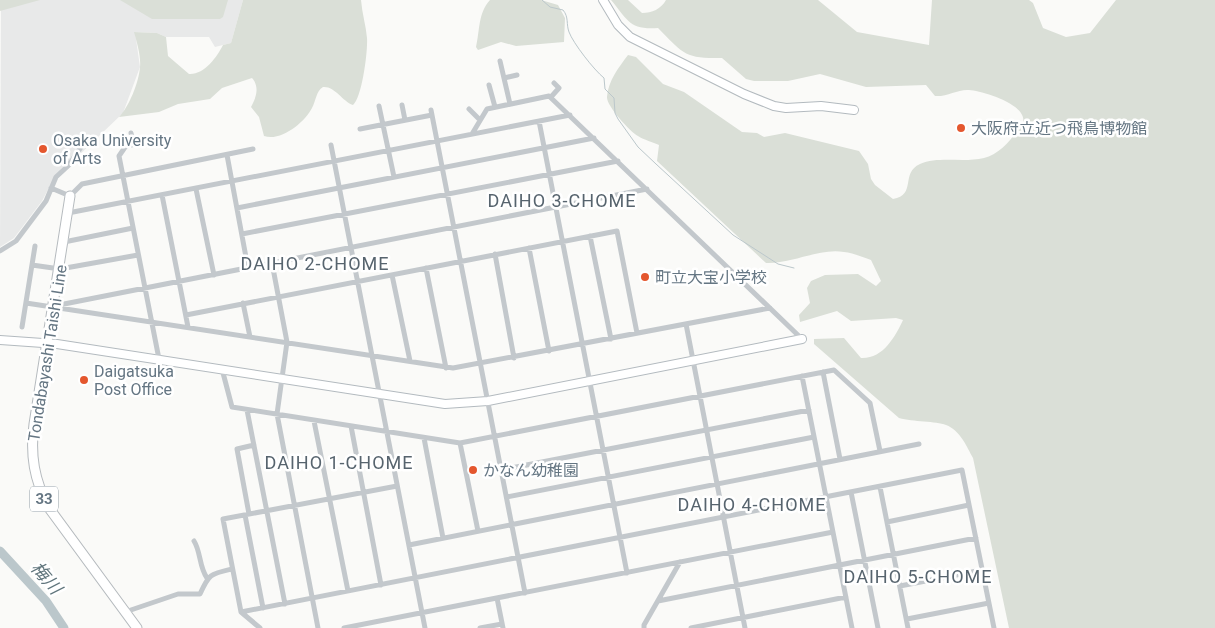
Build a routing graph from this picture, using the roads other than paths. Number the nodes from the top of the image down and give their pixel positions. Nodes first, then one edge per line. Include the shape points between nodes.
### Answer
1 (603, 0) edge
2 (500, 61) dead end
3 (517, 75) dead end
4 (504, 78) junction
5 (554, 83) dead end
6 (489, 85) dead end
7 (551, 97) junction
8 (510, 104) junction
9 (402, 105) dead end
10 (380, 106) dead end
11 (495, 107) junction
12 (469, 109) dead end
13 (854, 110) dead end
14 (570, 115) junction
15 (405, 120) junction
16 (480, 120) junction
17 (539, 121) junction
18 (383, 124) junction
19 (360, 129) dead end
20 (131, 133) dead end
21 (472, 134) junction
22 (594, 138) junction
23 (151, 141) dead end
24 (438, 141) junction
25 (82, 144) dead end
26 (331, 145) dead end
27 (126, 146) junction
28 (544, 147) junction
29 (253, 150) dead end
30 (388, 151) junction
31 (227, 155) junction
32 (335, 161) junction
33 (618, 161) junction
34 (442, 168) junction
35 (549, 174) junction
36 (123, 175) junction
37 (394, 177) junction
38 (232, 182) junction
39 (51, 188) junction
40 (196, 188) junction
41 (340, 188) junction
42 (647, 189) junction
43 (448, 194) junction
44 (162, 195) junction
45 (70, 196) junction
46 (128, 202) junction
47 (237, 208) junction
48 (556, 208) junction
49 (68, 214) junction
50 (345, 215) junction
51 (133, 228) junction
52 (454, 228) junction
53 (242, 234) junction
54 (590, 236) junction
55 (563, 241) junction
56 (64, 242) junction
57 (35, 246) dead end
58 (351, 248) junction
59 (529, 248) junction
60 (0, 251) edge
61 (495, 254) junction
62 (138, 255) junction
63 (460, 261) junction
64 (272, 263) junction
65 (32, 265) junction
66 (248, 268) junction
67 (426, 268) junction
68 (60, 270) junction
69 (392, 274) junction
70 (214, 275) junction
71 (358, 281) junction
72 (179, 282) junction
73 (145, 288) junction
74 (278, 297) junction
75 (26, 303) junction
76 (243, 303) junction
77 (54, 306) junction
78 (770, 308) junction
79 (186, 315) junction
80 (152, 321) junction
81 (686, 324) junction
82 (22, 327) dead end
83 (188, 327) junction
84 (637, 333) junction
85 (250, 337) junction
86 (611, 339) junction
87 (802, 339) joint
88 (0, 340) edge
89 (288, 342) junction
90 (47, 343) junction
91 (583, 344) junction
92 (549, 351) junction
93 (372, 356) junction
94 (514, 358) junction
95 (159, 359) junction
96 (693, 361) junction
97 (410, 362) junction
98 (480, 365) junction
99 (446, 368) junction
100 (222, 369) junction
101 (823, 372) junction
102 (802, 376) junction
103 (281, 379) junction
104 (590, 380) junction
105 (380, 394) junction
106 (700, 396) junction
107 (488, 401) junction
108 (247, 410) junction
109 (809, 410) junction
110 (277, 414) junction
111 (597, 416) junction
112 (314, 421) junction
113 (351, 426) junction
114 (706, 430) junction
115 (387, 432) junction
116 (494, 436) junction
117 (814, 437) junction
118 (424, 438) junction
119 (460, 443) junction
120 (919, 444) dead end
121 (254, 445) junction
122 (603, 450) junction
123 (880, 451) junction
124 (711, 458) junction
125 (840, 459) junction
126 (819, 463) junction
127 (501, 470) junction
128 (608, 477) junction
129 (717, 484) junction
130 (397, 486) junction
131 (880, 487) junction
132 (363, 492) junction
133 (851, 492) junction
134 (507, 497) junction
135 (826, 497) junction
136 (329, 499) junction
137 (614, 504) junction
138 (969, 505) junction
139 (294, 506) junction
140 (268, 511) junction
141 (247, 515) junction
142 (724, 518) junction
143 (887, 522) junction
144 (512, 524) junction
145 (478, 531) junction
146 (833, 532) junction
147 (443, 538) junction
148 (620, 538) junction
149 (976, 538) junction
150 (194, 541) dead end
151 (409, 545) junction
152 (730, 552) junction
153 (894, 554) junction
154 (518, 558) junction
155 (864, 560) junction
156 (680, 562) junction
157 (840, 565) junction
158 (232, 569) junction
159 (982, 570) junction
160 (627, 573) junction
161 (207, 578) junction
162 (416, 578) junction
163 (381, 585) junction
164 (737, 585) junction
165 (900, 586) junction
166 (348, 592) junction
167 (525, 593) junction
168 (846, 597) junction
169 (312, 598) junction
170 (497, 598) junction
171 (658, 601) junction
172 (988, 603) junction
173 (285, 604) junction
174 (263, 608) junction
175 (125, 612) junction
176 (241, 612) junction
177 (422, 612) junction
178 (743, 618) junction
179 (907, 619) junction
180 (503, 626) edge
181 (137, 628) edge
182 (260, 628) edge
183 (318, 628) edge
184 (344, 628) edge
185 (425, 628) edge
186 (480, 628) edge
187 (644, 628) edge
188 (691, 628) edge
189 (745, 628) edge
190 (852, 628) edge
191 (878, 628) edge
192 (908, 628) edge
193 (994, 628) edge

1 - 13 street via 618,25 630,37 744,94 786,108 821,106
2 - 4 street
3 - 4 street
4 - 8 street
5 - 7 street via 559,88
6 - 11 street
7 - 8 street
7 - 14 street
8 - 11 street
9 - 15 street
10 - 18 street
11 - 16 street via 487,109
12 - 16 street
14 - 17 street
14 - 22 street
15 - 18 street
15 - 24 street via 431,112
16 - 21 street
17 - 21 street
17 - 28 street
18 - 19 street
18 - 30 street
20 - 27 street
21 - 24 street
22 - 28 street
22 - 33 street
23 - 27 street
24 - 30 street
24 - 34 street
25 - 39 street
26 - 32 street
27 - 36 street via 119,156
28 - 34 street
28 - 35 street
29 - 31 street
30 - 32 street
30 - 37 street
31 - 36 street
31 - 38 street
32 - 38 street
32 - 41 street
33 - 35 street
33 - 42 street
34 - 37 street
34 - 43 street
35 - 43 street
35 - 48 street
36 - 45 street via 82,184
36 - 46 street
37 - 41 street
38 - 40 street
38 - 47 street
39 - 45 street
39 - 60 street via 46,201 16,241
40 - 44 street
40 - 70 street
41 - 47 street
41 - 50 street
42 - 48 street
42 - 78 street
43 - 50 street
43 - 52 street
44 - 46 street
44 - 72 street
45 - 49 main road, Tondabayashi Taishi Line / 33
46 - 49 street
46 - 51 street
47 - 53 street
48 - 52 street
48 - 55 street
49 - 56 main road, Tondabayashi Taishi Line / 33
50 - 53 street
50 - 58 street
51 - 56 street
51 - 62 street
52 - 58 street
52 - 63 street
53 - 66 street
54 - 55 street
54 - 84 street via 617,231
54 - 86 street
55 - 59 street
55 - 91 street
56 - 68 main road, Tondabayashi Taishi Line / 33
57 - 65 street
58 - 64 street
58 - 71 street
59 - 61 street
59 - 92 street
61 - 63 street
61 - 94 street
62 - 68 street
62 - 73 street
63 - 67 street
63 - 98 street
64 - 66 street
64 - 74 street
65 - 68 street
65 - 75 street
66 - 70 street
67 - 69 street
67 - 99 street
68 - 77 main road, Tondabayashi Taishi Line / 33
69 - 71 street
69 - 97 street
70 - 72 street
71 - 74 street
71 - 93 street
72 - 73 street
72 - 79 street
73 - 77 street
73 - 80 street
74 - 76 street
74 - 89 street
75 - 77 street
75 - 82 street
76 - 79 street
76 - 85 street
77 - 80 street
77 - 90 main road, Tondabayashi Taishi Line / 33
78 - 81 street
78 - 87 street
79 - 83 street
80 - 83 street
80 - 95 street
81 - 84 street
81 - 96 street
83 - 85 street
84 - 86 street
85 - 89 street
86 - 91 street
87 - 96 street
88 - 90 street
89 - 93 street
89 - 103 street
90 - 95 street
90 - 175 main road, Tondabayashi Taishi Line / 33 via 32,440 35,476 49,508
91 - 92 street
91 - 104 street
92 - 94 street
93 - 97 street
93 - 105 street
94 - 98 street
95 - 100 street
96 - 104 street
96 - 106 street
97 - 99 street
98 - 99 street
98 - 107 street
100 - 103 street
100 - 108 street via 232,407
101 - 102 street
101 - 123 street via 834,370 870,403
101 - 125 street
102 - 106 street
102 - 109 street
103 - 105 street
103 - 110 street
104 - 107 street
104 - 111 street
105 - 107 street via 445,404
105 - 115 street
106 - 111 street
106 - 114 street
107 - 116 street
108 - 110 street
108 - 121 street
109 - 114 street
109 - 117 street
110 - 112 street
110 - 139 street
111 - 116 street
111 - 122 street
112 - 113 street
112 - 136 street
113 - 115 street
113 - 132 street
114 - 122 street
114 - 124 street
115 - 118 street
115 - 130 street
116 - 119 street
116 - 127 street
117 - 124 street
117 - 126 street
118 - 119 street
118 - 147 street
119 - 145 street
120 - 123 street
121 - 140 street
121 - 141 street via 236,449
122 - 127 street
122 - 128 street
123 - 125 street
124 - 128 street
124 - 129 street
125 - 126 street
126 - 129 street
126 - 135 street
127 - 134 street
128 - 134 street
128 - 137 street
129 - 137 street
129 - 142 street
130 - 132 street
130 - 151 street
131 - 133 street
131 - 138 street via 962,470
131 - 143 street
132 - 136 street
132 - 163 street
133 - 135 street
133 - 155 street
134 - 144 street
135 - 142 street
135 - 146 street
136 - 139 street
136 - 166 street
137 - 144 street
137 - 148 street
138 - 143 street
138 - 149 street
139 - 140 street
139 - 169 street
140 - 141 street
140 - 173 street
141 - 158 street via 223,519
141 - 174 street
142 - 148 street
142 - 152 street
143 - 153 street
144 - 145 street
144 - 154 street
145 - 147 street
146 - 152 street
146 - 157 street
147 - 151 street
148 - 154 street
148 - 160 street
149 - 153 street
149 - 159 street
150 - 161 street
151 - 162 street
152 - 156 street
152 - 164 street
153 - 155 street
153 - 165 street
154 - 162 street
154 - 167 street
155 - 157 street
155 - 191 street
156 - 160 street
156 - 171 street
157 - 164 street
157 - 168 street
158 - 161 street via 216,572
158 - 176 street
159 - 165 street
159 - 172 street
160 - 167 street
161 - 175 street via 200,594 178,594
162 - 163 street
162 - 177 street
163 - 166 street
164 - 171 street
164 - 178 street
165 - 179 street
166 - 169 street
167 - 170 street
168 - 178 street
168 - 190 street
169 - 173 street
169 - 183 street
170 - 177 street
170 - 180 street
171 - 187 street
172 - 179 street
172 - 193 street
173 - 174 street
174 - 176 street
175 - 181 main road, Tondabayashi Taishi Line / 33
176 - 182 street
177 - 184 street
177 - 185 street
178 - 188 street
178 - 189 street
179 - 192 street
180 - 186 street

